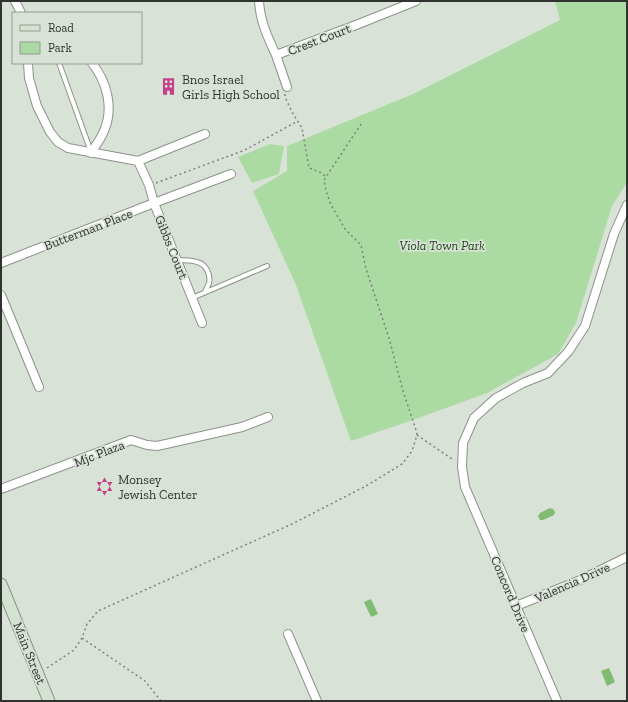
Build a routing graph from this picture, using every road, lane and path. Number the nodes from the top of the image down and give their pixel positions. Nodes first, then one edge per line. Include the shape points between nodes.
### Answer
1 (15, 1) edge
2 (259, 1) edge
3 (416, 1) edge
4 (20, 12) edge
5 (276, 55) junction
6 (28, 64) edge
7 (60, 64) edge
8 (93, 64) edge
9 (287, 87) joint
10 (298, 121) junction
11 (361, 124) dead end
12 (205, 134) dead end
13 (91, 153) junction
14 (138, 161) junction
15 (231, 174) dead end
16 (326, 177) junction
17 (149, 185) junction
18 (154, 203) junction
19 (627, 205) edge
20 (177, 260) junction
21 (1, 263) edge
22 (267, 266) dead end
23 (205, 292) junction
24 (1, 295) edge
25 (192, 298) junction
26 (202, 323) dead end
27 (39, 386) dead end
28 (268, 417) dead end
29 (417, 435) junction
30 (462, 460) junction
31 (1, 489) edge
32 (627, 557) edge
33 (1, 584) edge
34 (516, 606) junction
35 (288, 634) dead end
36 (82, 638) junction
37 (46, 669) dead end
38 (49, 701) edge
39 (161, 701) edge
40 (316, 701) edge
41 (557, 701) edge

1 - 4 street
2 - 5 street, Crest Court via 265,31
3 - 5 street, Crest Court
5 - 9 street
6 - 13 street via 37,106 50,132 58,142 68,148
7 - 13 lane
8 - 13 street via 104,84 109,110 104,131
9 - 10 path via 285,97
10 - 16 path via 302,128 309,168
10 - 17 path via 245,150
11 - 16 path
12 - 14 street
13 - 14 street
14 - 17 street
15 - 18 street, Gibbs Court
16 - 29 path via 326,192 332,205 345,228 360,245 390,338 402,391
17 - 18 street
18 - 20 street, Gibbs Court
18 - 21 street, Butterman Place
19 - 30 street, Concord Drive via 614,234 585,326 568,352 548,373 496,398 474,418 463,443
20 - 23 lane via 198,262 203,265 209,276
20 - 25 street, Gibbs Court
22 - 23 lane
23 - 25 lane
24 - 27 street
25 - 26 street, Gibbs Court
28 - 31 street, Mjc Plaza via 242,427 157,446 131,440
29 - 30 path via 452,459
29 - 36 path via 412,451 402,464 366,486 292,524 98,611 87,624
30 - 34 street, Concord Drive via 465,487
32 - 34 street, Valencia Drive via 578,581
33 - 38 main road, Main Street
34 - 41 street, Concord Drive
35 - 40 street
36 - 37 path via 74,650
36 - 39 path via 145,681

